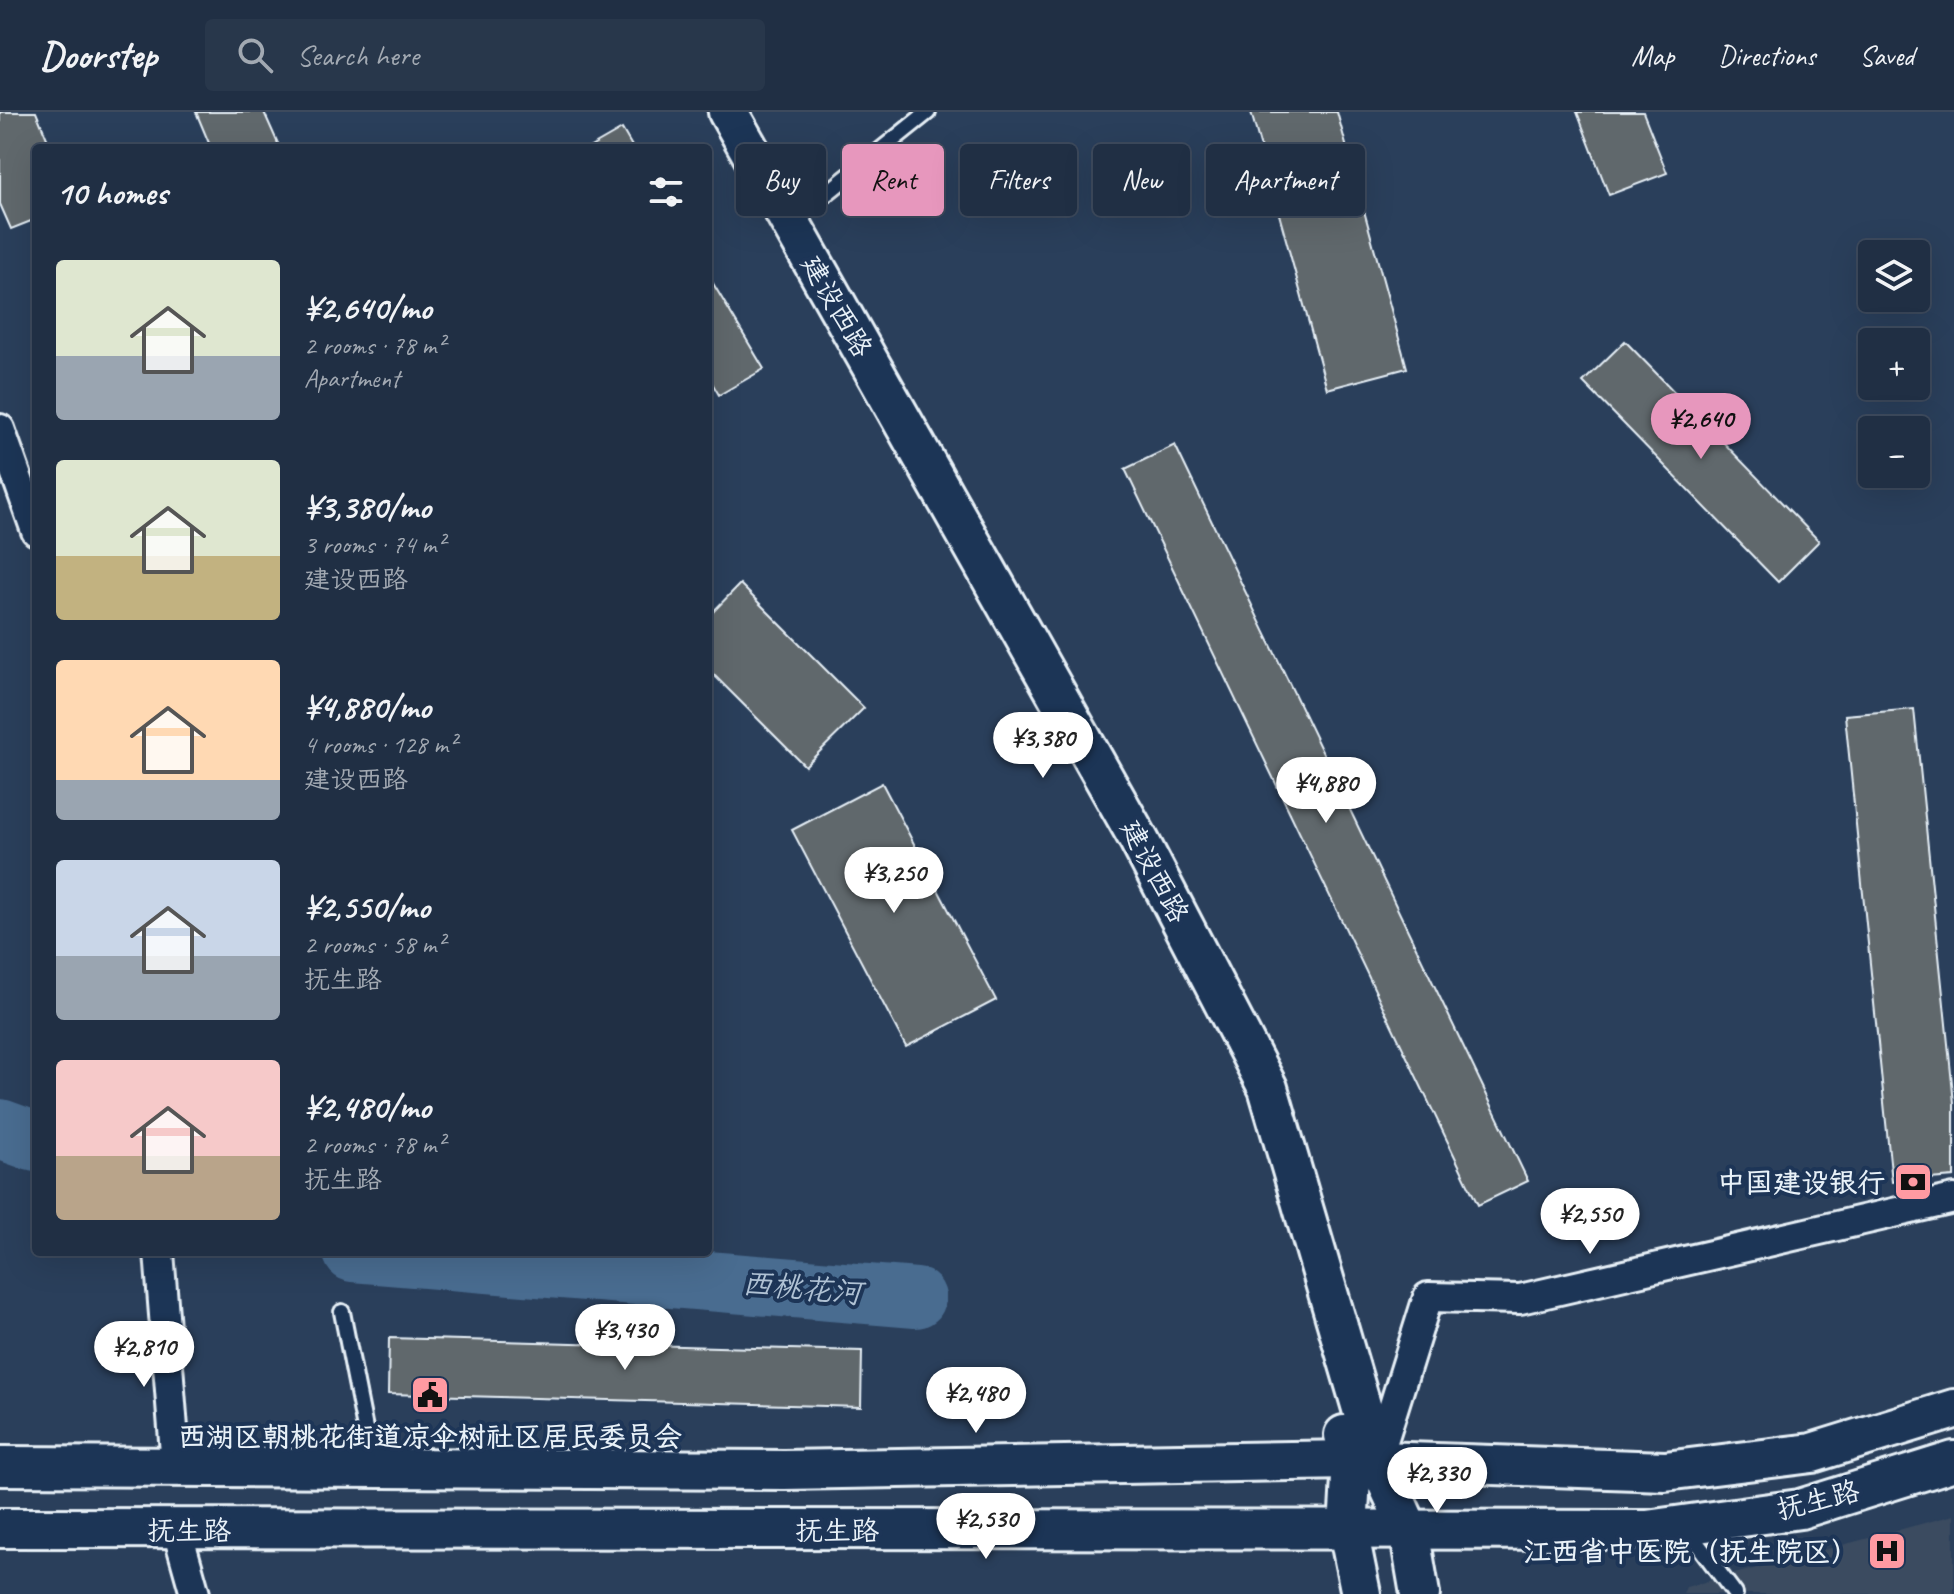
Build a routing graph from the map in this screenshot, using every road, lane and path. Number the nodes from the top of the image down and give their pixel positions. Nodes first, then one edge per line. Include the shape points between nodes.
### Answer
1 (706, 112) edge
2 (728, 112) edge
3 (928, 112) edge
4 (790, 223) junction
5 (2, 438) edge
6 (32, 520) edge
7 (1954, 1199) edge
8 (159, 1256) edge
9 (342, 1312) dead end
10 (1954, 1409) edge
11 (1364, 1460) junction
12 (1954, 1461) edge
13 (0, 1466) edge
14 (176, 1466) junction
15 (373, 1469) junction
16 (1684, 1525) junction
17 (0, 1528) edge
18 (177, 1530) junction
19 (1348, 1530) junction
20 (1409, 1530) junction
21 (195, 1594) edge
22 (1361, 1594) edge
23 (1420, 1594) edge
24 (1735, 1594) edge

1 - 11 main road, 建设西路 via 1110,837 1245,1097
2 - 4 main road, 建设西路
3 - 4 lane
4 - 11 main road, 建设西路 via 1132,826 1268,1088
5 - 6 street
7 - 11 street via 1520,1299 1428,1297
8 - 14 street
9 - 15 lane
10 - 11 main road, 抚生路 via 1812,1453 1665,1471
11 - 15 main road, 抚生路 via 784,1470
11 - 19 main road, 建设西路
11 - 20 main road, 建设西路
12 - 16 main road, 抚生路 via 1800,1509
13 - 14 main road, 抚生路
14 - 15 main road, 抚生路
16 - 20 main road, 抚生路 via 1647,1530
16 - 24 lane
17 - 18 main road, 抚生路
18 - 19 main road, 抚生路
18 - 21 street
19 - 20 main road, 抚生路
19 - 22 main road, 建设西路
20 - 23 main road, 建设西路

